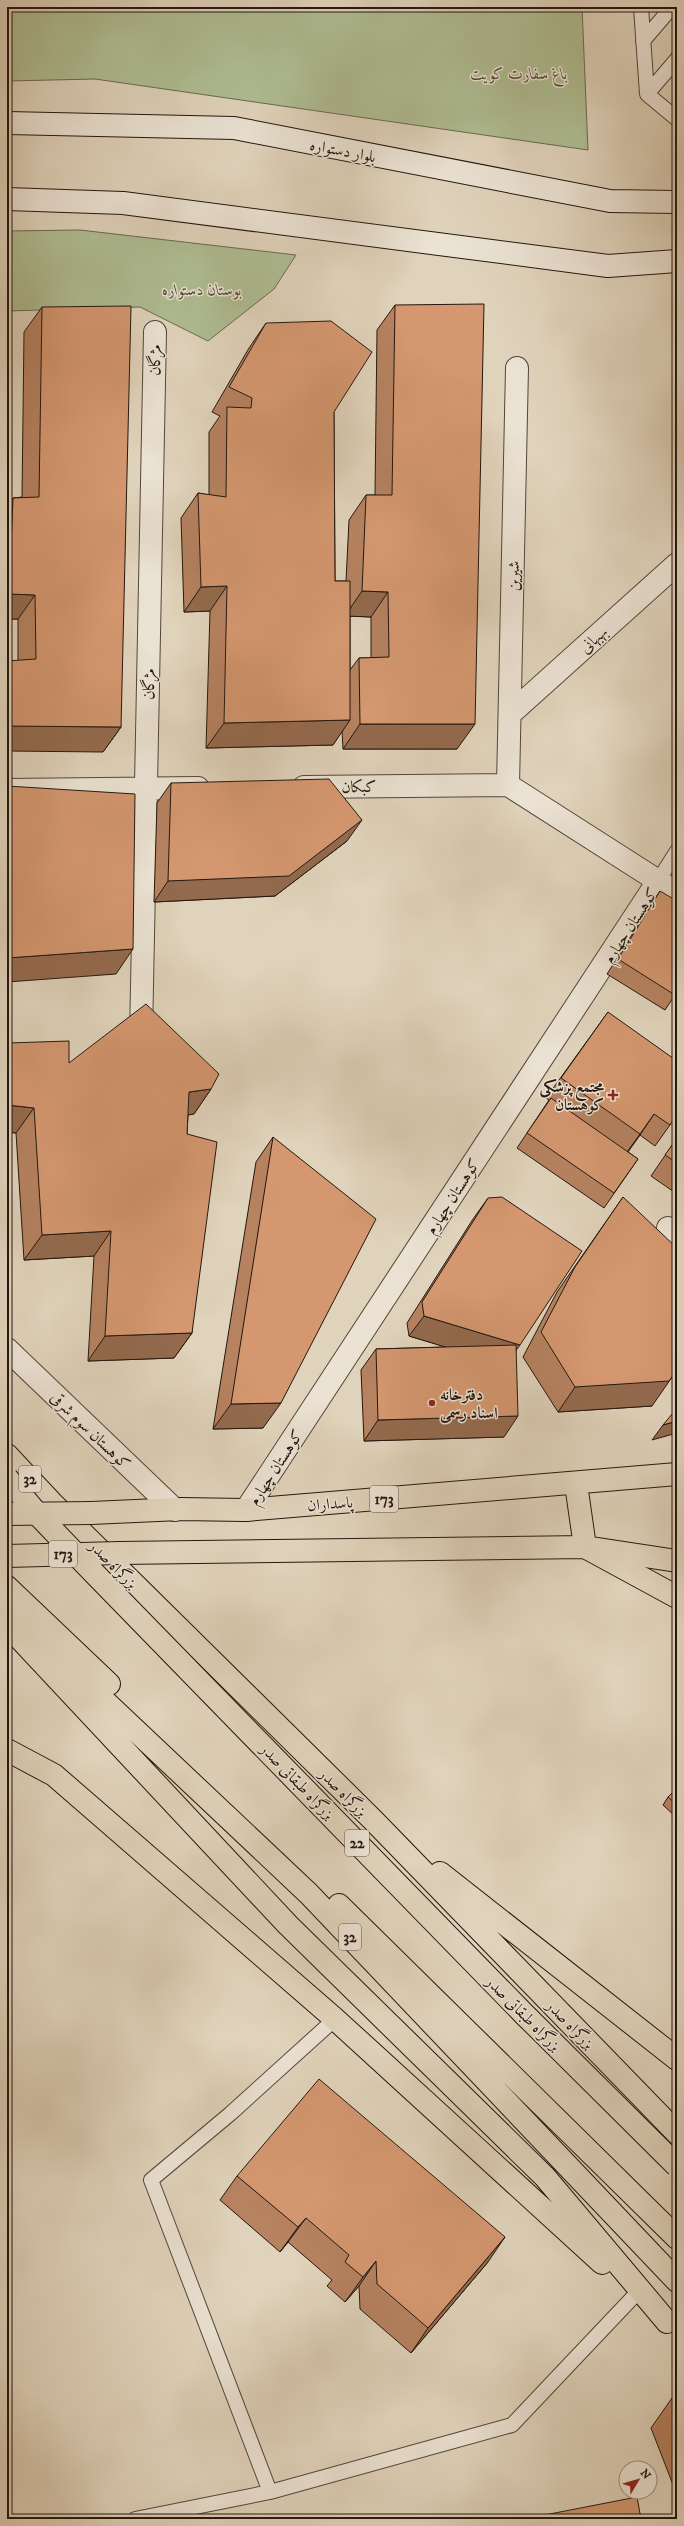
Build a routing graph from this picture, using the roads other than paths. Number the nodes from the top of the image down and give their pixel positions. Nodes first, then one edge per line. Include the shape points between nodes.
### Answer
1 (641, 7) edge
2 (672, 7) edge
3 (643, 41) junction
4 (677, 59) edge
5 (647, 94) junction
6 (677, 119) edge
7 (7, 123) edge
8 (7, 199) edge
9 (677, 202) edge
10 (677, 261) edge
11 (155, 332) dead end
12 (518, 368) dead end
13 (677, 564) edge
14 (510, 714) junction
15 (508, 785) junction
16 (280, 787) edge
17 (146, 788) junction
18 (217, 788) edge
19 (7, 790) edge
20 (677, 851) edge
21 (658, 881) junction
22 (677, 893) edge
23 (141, 1036) edge
24 (7, 1349) edge
25 (7, 1455) edge
26 (677, 1474) edge
27 (7, 1478) edge
28 (576, 1484) junction
29 (175, 1510) junction
30 (246, 1510) junction
31 (7, 1514) edge
32 (585, 1547) junction
33 (7, 1556) edge
34 (677, 1561) edge
35 (7, 1587) edge
36 (677, 1597) edge
37 (7, 1609) edge
38 (7, 1625) edge
39 (7, 1750) edge
40 (373, 1820) junction
41 (335, 2019) junction
42 (677, 2059) edge
43 (677, 2133) edge
44 (677, 2166) edge
45 (677, 2238) edge
46 (677, 2281) edge
47 (636, 2294) junction
48 (672, 2328) edge
49 (270, 2492) junction
50 (135, 2519) edge

1 - 3 lane
2 - 3 lane
3 - 5 lane
4 - 5 lane
5 - 6 lane
7 - 9 street, بلوار دستواره via 234,128 610,202
8 - 10 street via 123,203 608,266
11 - 17 street, مژگان
12 - 14 street, شیرین
13 - 14 street, بهبهانی
14 - 15 street, شیرین
15 - 16 street, کبکان
15 - 21 street
17 - 18 street
17 - 19 street
17 - 23 street, مژگان
20 - 21 lane
21 - 22 street
21 - 30 street, کوهستان چهارم
24 - 29 street, کوهستان سوم شرقی
25 - 40 main road, بزرگراه صدر / 32
26 - 28 main road, پاسداران / 173
27 - 44 main road, بزرگراه طبقاتی صدر / 22, bridge via 90,1569 524,2014
28 - 30 main road, پاسداران / 173
28 - 32 main road
29 - 30 main road, پاسداران / 173
29 - 31 main road, پاسداران / 173, bridge
32 - 33 main road, 173, bridge
32 - 34 main road, 173
32 - 36 main road
35 - 45 main road via 316,1882
37 - 46 main road, 32 via 309,1894
38 - 48 main road via 288,1925 545,2177
39 - 41 main road via 54,1775
40 - 42 main road
40 - 43 main road, بزرگراه صدر / 32
41 - 47 main road
41 - 49 lane via 230,2114 151,2180
47 - 48 main road
47 - 49 lane via 512,2425
49 - 50 lane

